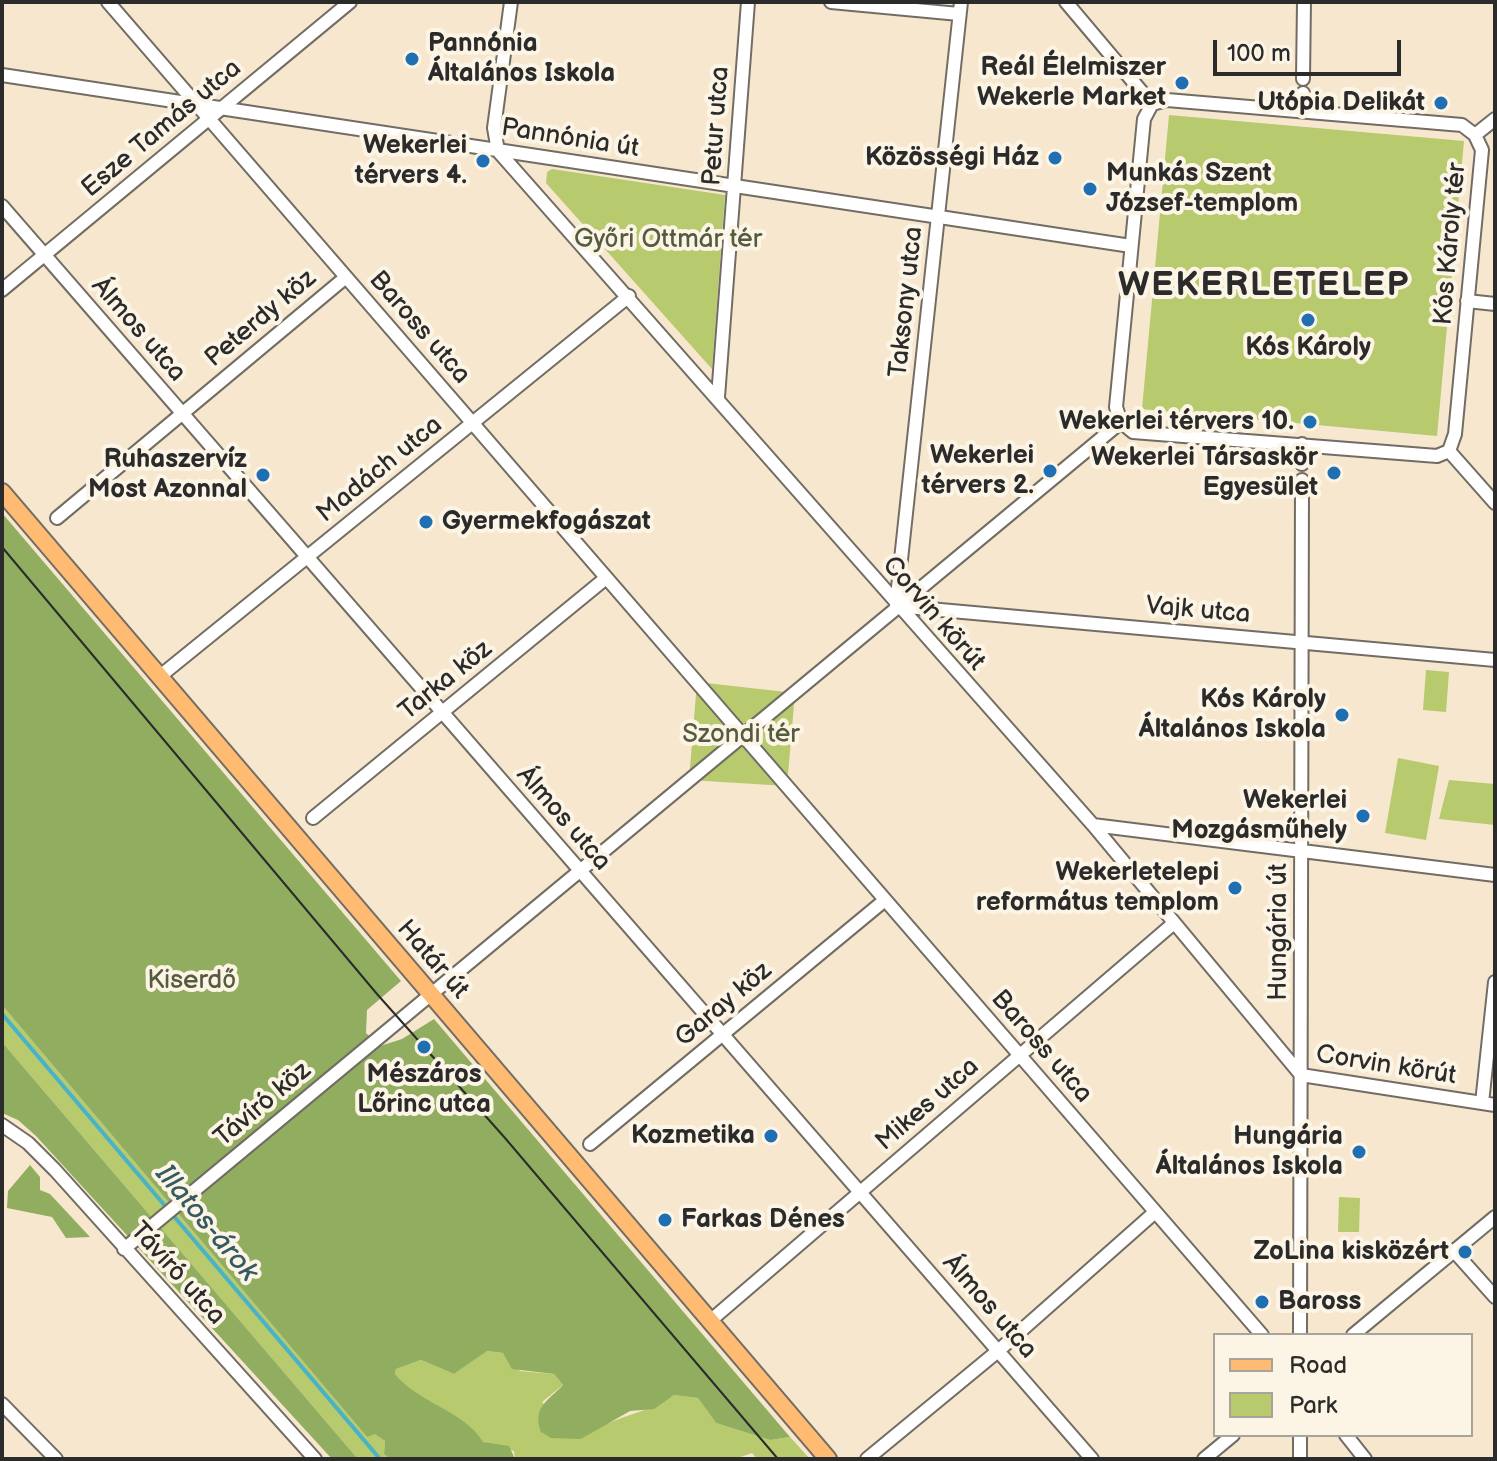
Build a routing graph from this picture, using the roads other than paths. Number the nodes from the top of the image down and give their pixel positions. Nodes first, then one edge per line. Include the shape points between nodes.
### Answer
1 (108, 2) edge
2 (350, 2) edge
3 (511, 2) edge
4 (748, 2) edge
5 (831, 2) edge
6 (1066, 2) edge
7 (1304, 2) edge
8 (960, 8) edge
9 (2, 75) edge
10 (195, 102) junction
11 (1152, 104) junction
12 (222, 106) junction
13 (1302, 111) junction
14 (209, 118) junction
15 (1495, 119) edge
16 (1475, 135) junction
17 (498, 151) junction
18 (734, 186) junction
19 (2, 206) edge
20 (938, 217) junction
21 (1131, 246) junction
22 (44, 255) junction
23 (346, 277) junction
24 (2, 290) edge
25 (629, 296) junction
26 (1467, 301) junction
27 (1495, 304) edge
28 (718, 397) junction
29 (181, 414) junction
30 (1121, 422) junction
31 (472, 423) junction
32 (1302, 444) junction
33 (1449, 451) junction
34 (1302, 464) dead end
35 (1302, 480) dead end
36 (2, 492) edge
37 (1495, 503) edge
38 (57, 518) dead end
39 (307, 558) junction
40 (606, 578) junction
41 (896, 606) junction
42 (1302, 643) junction
43 (1495, 660) edge
44 (159, 677) junction
45 (441, 713) junction
46 (743, 736) junction
47 (313, 818) dead end
48 (1093, 825) junction
49 (1301, 851) junction
50 (578, 871) junction
51 (1495, 875) edge
52 (885, 900) junction
53 (1174, 923) junction
54 (1495, 982) edge
55 (429, 994) junction
56 (722, 1035) junction
57 (1020, 1055) junction
58 (1301, 1075) junction
59 (1488, 1104) edge
60 (2, 1125) edge
61 (590, 1144) dead end
62 (860, 1193) junction
63 (1154, 1213) junction
64 (1495, 1217) edge
65 (124, 1249) junction
66 (1454, 1251) junction
67 (1495, 1297) edge
68 (710, 1321) junction
69 (1260, 1333) edge
70 (1300, 1333) edge
71 (1355, 1333) edge
72 (998, 1351) junction
73 (2, 1404) edge
74 (1231, 1437) edge
75 (1300, 1437) edge
76 (1348, 1437) edge
77 (56, 1459) edge
78 (315, 1459) edge
79 (828, 1459) edge
80 (867, 1459) edge
81 (1092, 1459) edge
82 (1204, 1459) edge
83 (1300, 1459) edge
84 (1365, 1459) edge

1 - 10 street, Baross utca
2 - 12 street, Esze Tamás utca
3 - 17 street via 494,128
4 - 18 street, Petur utca
5 - 8 street
6 - 11 street
7 - 13 street
8 - 20 street, Taksony utca
9 - 10 street, Pannónia út
10 - 12 street, Pannónia út
10 - 14 street, Baross utca
11 - 13 street, Kós Károly tér via 1167,100
11 - 21 street via 1144,119
12 - 14 street, Esze Tamás utca
12 - 17 street, Pannónia út
13 - 16 street, Kós Károly tér via 1462,125
14 - 22 street, Esze Tamás utca
14 - 23 street, Baross utca
15 - 16 street
16 - 26 street, Kós Károly tér via 1482,150
17 - 18 street, Pannónia út
17 - 25 street, Corvin körút
18 - 20 street, Pannónia út
18 - 28 street, Petur utca
19 - 22 street, Álmos utca
20 - 21 street, Pannónia út
20 - 41 street, Taksony utca
21 - 30 street via 1116,407
22 - 24 street, Esze Tamás utca
22 - 29 street, Álmos utca
23 - 29 street, Peterdy köz
23 - 31 street, Baross utca
25 - 28 street, Corvin körút
25 - 31 street, Madách utca
26 - 27 street
26 - 33 street, Kós Károly tér
28 - 41 street, Corvin körút
29 - 38 street, Peterdy köz
29 - 39 street, Álmos utca
30 - 32 street via 1133,432
30 - 41 street
31 - 39 street, Madách utca
31 - 40 street, Baross utca
32 - 33 street via 1437,456
32 - 34 street
33 - 37 street
35 - 42 street, Hungária út
36 - 44 main road, Határ út
39 - 44 street, Madách utca
39 - 45 street, Álmos utca
40 - 45 street, Tarka köz
40 - 46 street, Baross utca
41 - 42 street, Vajk utca
41 - 46 street
41 - 48 street, Corvin körút
42 - 43 street, Vajk utca
42 - 49 street, Hungária út
44 - 55 main road, Határ út
45 - 47 street, Tarka köz
45 - 50 street, Álmos utca
46 - 50 street
46 - 52 street, Baross utca
48 - 49 street
48 - 53 street, Corvin körút
49 - 51 street
49 - 58 street, Hungária út
50 - 55 street
50 - 56 street, Álmos utca
52 - 56 street, Garay köz
52 - 57 street, Baross utca
53 - 57 street, Mikes utca
53 - 58 street, Corvin körút
54 - 59 street
55 - 65 street, Távíró köz
55 - 68 main road, Határ út
56 - 61 street, Garay köz
56 - 62 street, Álmos utca
57 - 62 street, Mikes utca
57 - 63 street, Baross utca
58 - 59 street, Corvin körút
58 - 70 street, Hungária út
60 - 65 street, Távíró utca via 36,1150
62 - 68 street, Mikes utca
62 - 72 street, Álmos utca
63 - 69 street, Baross utca
63 - 72 street
64 - 66 street
65 - 78 street, Távíró utca
66 - 67 street
66 - 71 street
68 - 79 main road, Határ út
72 - 80 street
72 - 81 street, Álmos utca
73 - 77 street
74 - 82 street
75 - 83 street
76 - 84 street

